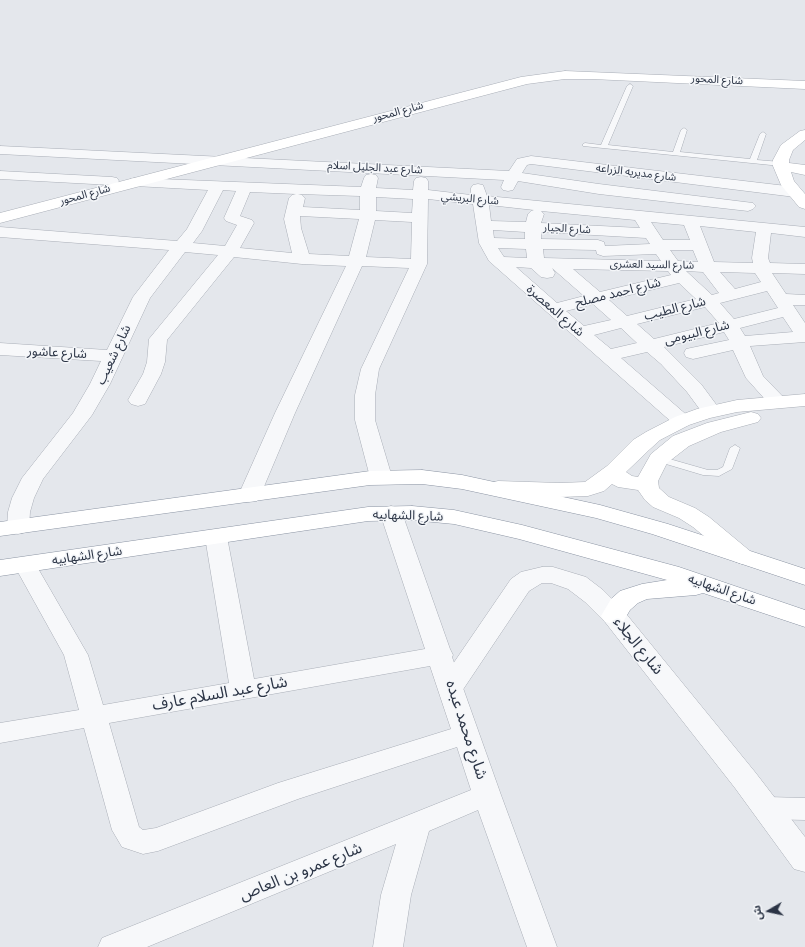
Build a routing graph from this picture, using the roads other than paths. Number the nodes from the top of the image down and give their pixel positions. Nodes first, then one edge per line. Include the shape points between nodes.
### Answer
1 (805, 81) edge
2 (805, 85) edge
3 (630, 86) dead end
4 (684, 130) dead end
5 (762, 134) dead end
6 (805, 134) edge
7 (585, 145) dead end
8 (604, 146) junction
9 (786, 148) junction
10 (0, 150) edge
11 (676, 153) junction
12 (805, 157) edge
13 (190, 160) junction
14 (213, 161) junction
15 (753, 161) junction
16 (563, 164) junction
17 (781, 165) junction
18 (587, 167) junction
19 (372, 168) junction
20 (421, 170) junction
21 (805, 170) edge
22 (476, 173) junction
23 (636, 173) junction
24 (0, 175) edge
25 (513, 176) junction
26 (674, 178) junction
27 (112, 181) junction
28 (135, 182) junction
29 (550, 182) junction
30 (710, 182) junction
31 (218, 186) junction
32 (578, 186) junction
33 (746, 186) junction
34 (245, 187) junction
35 (300, 189) junction
36 (368, 192) junction
37 (632, 193) junction
38 (420, 195) junction
39 (671, 197) junction
40 (800, 198) edge
41 (479, 200) junction
42 (502, 202) junction
43 (710, 202) junction
44 (539, 206) junction
45 (748, 206) junction
46 (575, 209) junction
47 (0, 211) edge
48 (293, 211) junction
49 (634, 215) junction
50 (368, 216) junction
51 (0, 218) edge
52 (421, 218) junction
53 (690, 220) junction
54 (711, 222) junction
55 (483, 225) junction
56 (532, 227) junction
57 (757, 227) junction
58 (569, 229) junction
59 (592, 230) junction
60 (0, 232) edge
61 (805, 232) edge
62 (656, 242) junction
63 (487, 243) junction
64 (534, 244) junction
65 (574, 245) junction
66 (182, 247) junction
67 (230, 252) junction
68 (602, 254) junction
69 (704, 256) junction
70 (302, 259) junction
71 (356, 262) junction
72 (500, 262) junction
73 (536, 263) junction
74 (761, 263) junction
75 (419, 264) junction
76 (805, 269) edge
77 (575, 270) junction
78 (555, 272) junction
79 (677, 272) junction
80 (528, 287) junction
81 (626, 291) junction
82 (731, 295) junction
83 (597, 298) junction
84 (780, 298) junction
85 (709, 300) junction
86 (805, 300) edge
87 (553, 309) junction
88 (624, 322) junction
89 (730, 325) junction
90 (580, 333) junction
91 (805, 336) edge
92 (740, 342) junction
93 (651, 345) junction
94 (0, 349) edge
95 (693, 353) dead end
96 (113, 356) junction
97 (607, 356) junction
98 (138, 400) dead end
99 (805, 400) edge
100 (778, 402) junction
101 (711, 411) junction
102 (805, 414) edge
103 (682, 421) junction
104 (735, 448) dead end
105 (659, 459) junction
106 (615, 472) junction
107 (381, 477) junction
108 (647, 481) junction
109 (494, 488) junction
110 (286, 491) junction
111 (249, 496) junction
112 (391, 513) junction
113 (321, 520) junction
114 (9, 528) edge
115 (216, 537) junction
116 (742, 556) junction
117 (12, 566) edge
118 (805, 577) edge
119 (714, 587) junction
120 (614, 616) junction
121 (805, 619) edge
122 (441, 655) junction
123 (451, 687) junction
124 (243, 690) junction
125 (94, 716) junction
126 (0, 733) edge
127 (466, 734) junction
128 (487, 795) junction
129 (767, 808) junction
130 (805, 808) edge
131 (416, 825) junction
132 (805, 860) edge
133 (113, 947) edge
134 (388, 947) edge
135 (542, 947) edge

1 - 13 main road, شارع المحور via 591,69 533,72
2 - 14 main road, شارع المحور via 592,75 539,78
3 - 8 lane
4 - 11 lane
5 - 15 lane
6 - 9 main road
7 - 8 lane
8 - 11 lane
9 - 12 main road via 790,153
9 - 17 main road
10 - 13 street, شارع عبد الجليل اسلام
11 - 15 lane
13 - 14 street, شارع عبد الجليل اسلام
13 - 27 main road, شارع المحور
14 - 19 street, شارع عبد الجليل اسلام
14 - 28 main road, شارع المحور
15 - 17 lane
16 - 18 street, شارع مديريه الزراعه
16 - 25 street, شارع مديريه الزراعه via 526,160
16 - 29 street
17 - 21 main road
17 - 40 main road via 784,176
18 - 23 street, شارع مديريه الزراعه
18 - 32 street
19 - 20 street, شارع عبد الجليل اسلام
19 - 36 street
20 - 22 street, شارع عبد الجليل اسلام
20 - 38 street
22 - 25 street, شارع عبد الجليل اسلام
22 - 41 street, شارع المعصرة
23 - 26 street, شارع مديريه الزراعه
23 - 37 street
24 - 27 street
25 - 29 street, شارع عبد الجليل اسلام
25 - 42 street, شارع مديريه الزراعه
26 - 30 street, شارع مديريه الزراعه
26 - 39 street
27 - 47 main road, شارع المحور
28 - 31 street, شارع البريشي
28 - 51 main road, شارع المحور
29 - 32 street, شارع عبد الجليل اسلام
29 - 44 street
30 - 33 street, شارع مديريه الزراعه
30 - 43 street
31 - 34 street, شارع البريشي
31 - 66 street, شارع شعيب via 200,221
32 - 37 street, شارع عبد الجليل اسلام
32 - 46 street
33 - 40 street, شارع مديريه الزراعه
33 - 45 street
34 - 35 street, شارع البريشي
34 - 67 street via 232,218 246,223
35 - 36 street, شارع البريشي
35 - 48 street
36 - 38 street, شارع البريشي
36 - 50 street
37 - 39 street, شارع عبد الجليل اسلام
37 - 49 street
38 - 41 street, شارع البريشي
38 - 52 street
39 - 43 street, شارع عبد الجليل اسلام
41 - 42 street, شارع البريشي
41 - 55 street, شارع المعصرة
42 - 44 street, شارع البريشي
43 - 45 street, شارع عبد الجليل اسلام
43 - 54 street
44 - 46 street, شارع البريشي
44 - 56 street
45 - 57 street
46 - 49 street, شارع البريشي
46 - 59 street
48 - 50 street
48 - 70 street via 293,228
49 - 53 street, شارع البريشي
49 - 62 street
50 - 52 street
50 - 71 street
52 - 75 street
53 - 54 street, شارع البريشي
53 - 69 street
54 - 57 street, شارع البريشي
55 - 56 street, شارع الجيار
55 - 63 street, شارع المعصرة
56 - 58 street, شارع الجيار
56 - 64 street
57 - 61 street, شارع البريشي
57 - 74 street
58 - 59 street, شارع الجيار
58 - 65 street
59 - 62 street, شارع الجيار
59 - 68 street
60 - 66 street
62 - 68 street
62 - 69 street
62 - 79 street
63 - 64 street
63 - 72 street, شارع المعصرة
64 - 65 street
64 - 73 street
65 - 68 street
65 - 77 street
66 - 67 street
66 - 96 street, شارع شعيب via 142,297
67 - 70 street
67 - 98 street via 158,339 156,362
68 - 77 street, شارع السيد العشرى
68 - 79 street, شارع السيد العشرى
68 - 81 street
69 - 74 street, شارع السيد العشرى
69 - 79 street, شارع السيد العشرى
69 - 82 street via 715,278
70 - 71 street
71 - 75 street
71 - 111 street
72 - 73 street
72 - 80 street, شارع المعصرة
73 - 78 street
74 - 76 street, شارع السيد العشرى
74 - 84 street
75 - 107 street via 370,369 365,395 365,420
77 - 78 street
77 - 83 street
78 - 80 street
79 - 81 street, شارع احمد مصلح
79 - 85 street
80 - 87 street, شارع المعصرة
81 - 83 street, شارع احمد مصلح
82 - 84 street, شارع الطيب
82 - 85 street, شارع الطيب
83 - 87 street, شارع احمد مصلح
83 - 88 street
84 - 86 street
84 - 89 street, شارع البيومى
84 - 91 street
85 - 88 street, شارع الطيب
85 - 89 street
87 - 90 street, شارع المعصرة
88 - 90 street, شارع الطيب
88 - 93 street
89 - 92 street
89 - 93 street, شارع البيومى
90 - 97 street, شارع المعصرة
91 - 92 street
92 - 95 street
92 - 100 street via 755,378
93 - 97 street, شارع البيومى
93 - 101 street via 685,377
94 - 96 street, شارع عاشور
96 - 114 street, شارع شعيب via 82,415 29,485
97 - 103 street, شارع المعصرة
99 - 100 main road
100 - 101 main road
101 - 103 main road
102 - 105 main road via 756,417 720,425 682,441
103 - 106 main road via 647,441
104 - 105 lane via 727,469 718,473 707,473
105 - 108 main road
106 - 108 main road via 618,478 626,482 637,484
106 - 109 main road via 588,489
107 - 109 main road via 432,477
107 - 110 main road
108 - 116 main road via 648,488 661,502 701,522
109 - 116 main road via 630,520
110 - 111 main road
110 - 113 main road via 287,499 293,507
111 - 114 main road
112 - 113 main road, شارع الشهابيه
112 - 119 main road, شارع الشهابيه via 440,516 498,526
112 - 122 street, شارع محمد عبده
113 - 115 main road, شارع الشهابيه
115 - 117 main road, شارع الشهابيه
115 - 124 street
116 - 118 main road
117 - 125 street via 76,655
119 - 120 main road via 642,592 629,597 620,605
119 - 121 main road, شارع الشهابيه
120 - 123 street, شارع الجلاء via 594,596 577,584 552,575 530,578 520,585
120 - 129 street, شارع الجلاء
122 - 123 street, شارع محمد عبده
122 - 124 street, شارع عبد السلام عارف
123 - 127 street, شارع محمد عبده
124 - 125 street, شارع عبد السلام عارف
125 - 126 street, شارع عبد السلام عارف
125 - 127 street via 126,830 132,839 143,842 158,839 288,791
127 - 128 street, شارع محمد عبده
128 - 131 street, شارع عمرو بن العاص
128 - 135 street, شارع محمد عبده
129 - 130 street
129 - 132 street, شارع الجلاء
131 - 133 street, شارع عمرو بن العاص
131 - 134 street via 396,895

